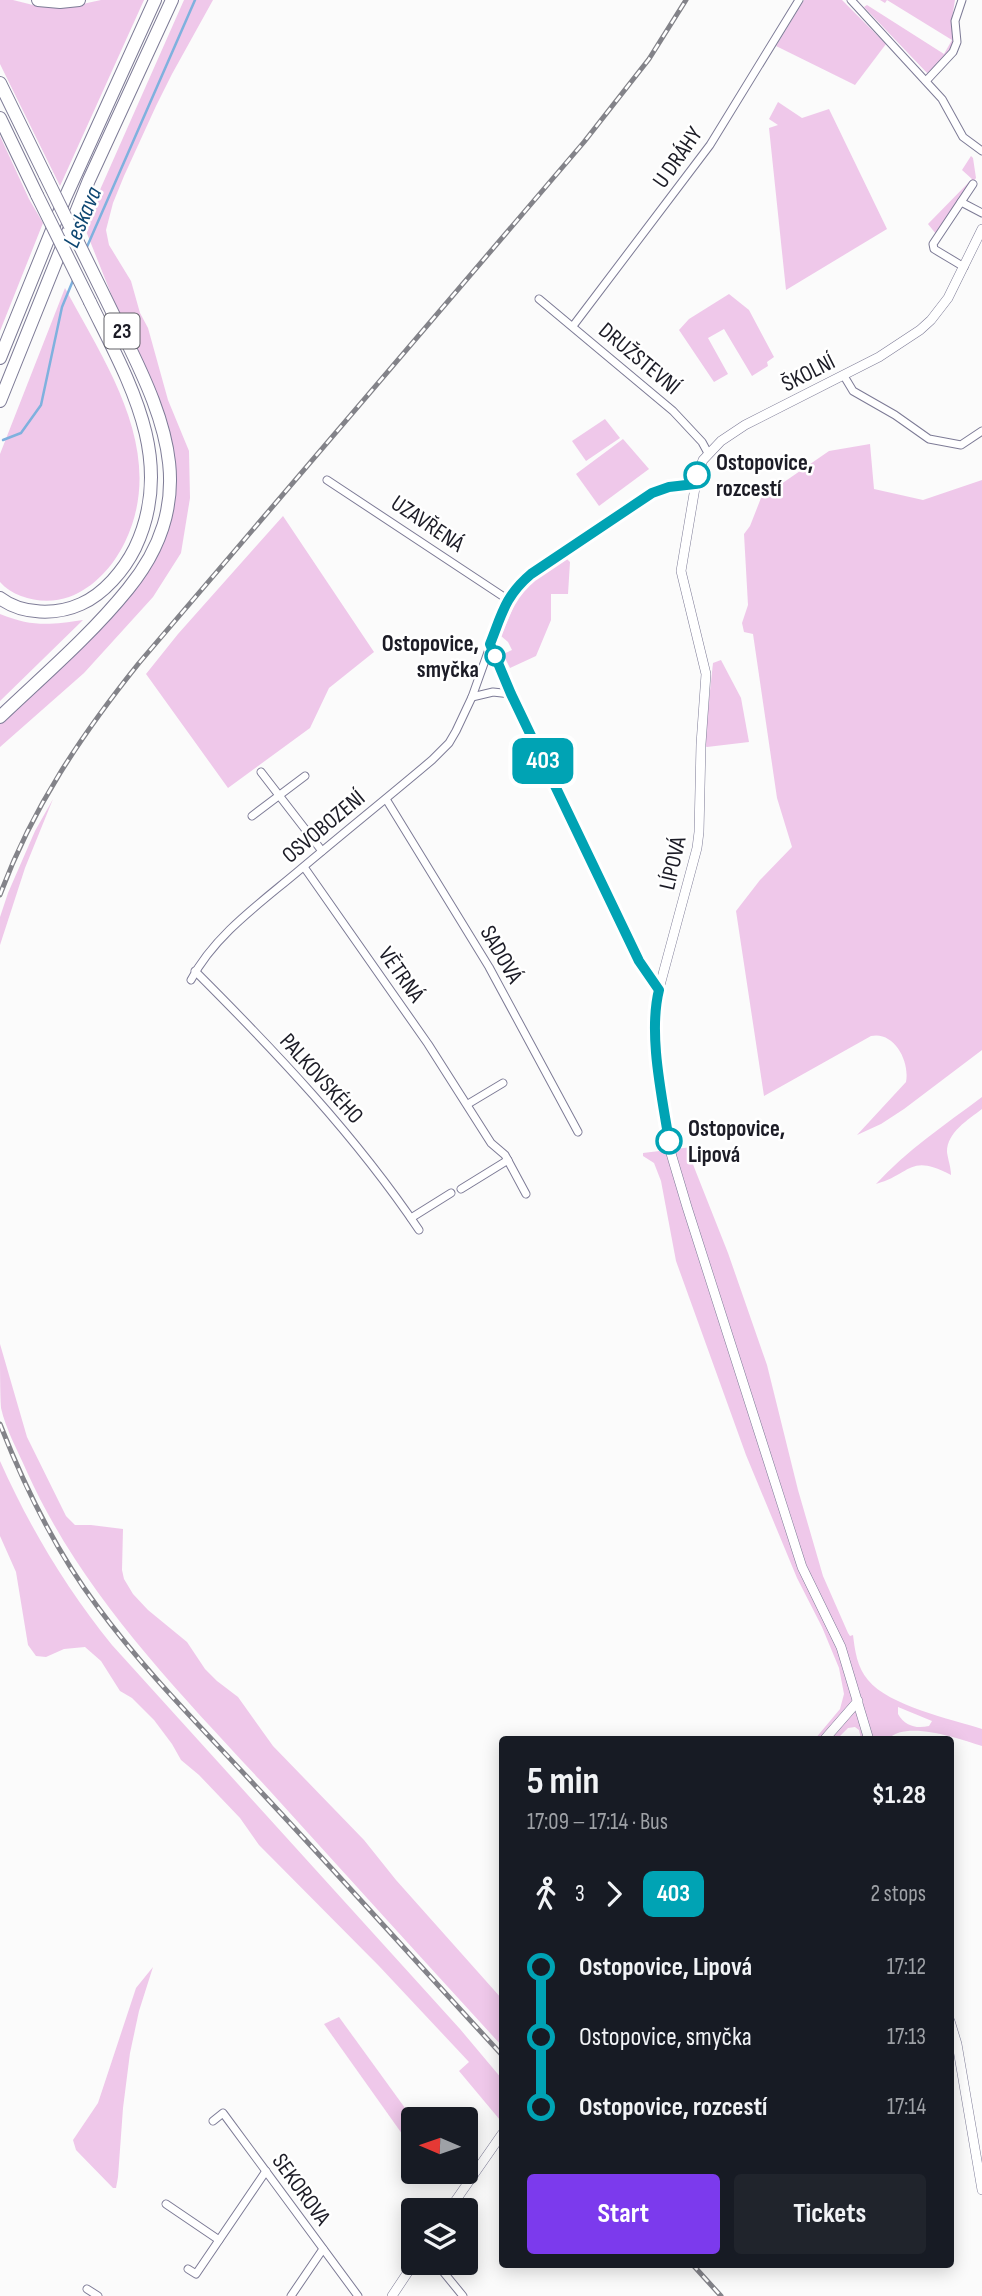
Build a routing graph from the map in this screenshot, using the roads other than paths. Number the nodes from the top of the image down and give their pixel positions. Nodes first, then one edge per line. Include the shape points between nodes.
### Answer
1 (38, 0) edge
2 (79, 0) edge
3 (155, 0) edge
4 (172, 0) edge
5 (799, 0) edge
6 (851, 0) edge
7 (962, 0) edge
8 (926, 81) junction
9 (0, 83) edge
10 (0, 118) edge
11 (982, 151) edge
12 (973, 184) dead end
13 (961, 202) junction
14 (982, 213) edge
15 (982, 229) edge
16 (964, 267) junction
17 (539, 299) dead end
18 (573, 327) junction
19 (0, 358) edge
20 (844, 376) junction
21 (0, 401) edge
22 (982, 431) edge
23 (708, 453) junction
24 (327, 480) dead end
25 (695, 484) junction
26 (689, 521) joint
27 (0, 598) edge
28 (507, 599) junction
29 (490, 644) junction
30 (508, 691) junction
31 (475, 693) junction
32 (0, 717) edge
33 (261, 772) dead end
34 (305, 776) dead end
35 (279, 796) junction
36 (386, 799) junction
37 (252, 816) dead end
38 (322, 851) junction
39 (304, 867) junction
40 (195, 971) junction
41 (191, 979) dead end
42 (659, 990) junction
43 (503, 1083) dead end
44 (468, 1104) junction
45 (579, 1132) dead end
46 (508, 1160) junction
47 (461, 1189) dead end
48 (451, 1193) dead end
49 (526, 1194) dead end
50 (411, 1218) junction
51 (419, 1230) dead end
52 (858, 1701) junction
53 (827, 1736) edge
54 (868, 1736) edge
55 (954, 2034) edge
56 (214, 2121) dead end
57 (499, 2138) edge
58 (266, 2171) junction
59 (982, 2190) edge
60 (457, 2198) edge
61 (166, 2204) dead end
62 (219, 2240) junction
63 (323, 2249) junction
64 (188, 2269) dead end
65 (406, 2275) edge
66 (446, 2275) edge
67 (87, 2289) dead end
68 (98, 2296) edge
69 (291, 2296) edge
70 (358, 2296) edge
71 (392, 2296) edge
72 (463, 2296) edge

1 - 2 highway
3 - 19 highway via 65,198
4 - 21 highway via 89,180
5 - 18 street, U DRÁHY via 710,145
6 - 8 street
7 - 8 street via 953,52
8 - 11 street via 963,137
9 - 32 highway, 23, bridge via 145,379 167,439 170,461 169,499 158,540 129,587
10 - 27 highway, 23, bridge via 132,392 151,455 152,486 148,514 128,562 92,599 70,609 44,612
12 - 13 street
13 - 14 street
13 - 16 street via 933,244
15 - 16 street, ŠKOLNÍ
16 - 20 street, ŠKOLNÍ via 948,298 926,325
17 - 18 street, DRUŽSTEVNÍ
18 - 23 street, DRUŽSTEVNÍ via 673,411
20 - 22 street via 853,391 929,439 961,445
20 - 23 street, ŠKOLNÍ via 740,428
23 - 25 street, ŠKOLNÍ
24 - 28 street, UZAVŘENÁ
25 - 26 street, ŠKOLNÍ
25 - 28 street, OSVOBOZENÍ via 662,489 642,499 531,574
26 - 42 street, LÍPOVÁ via 681,571 706,674 699,832
28 - 29 street, OSVOBOZENÍ
29 - 30 street
29 - 31 street, OSVOBOZENÍ
30 - 31 street
30 - 42 street via 639,961
31 - 36 street, OSVOBOZENÍ via 449,743
33 - 35 street
34 - 35 street
35 - 37 street
35 - 38 street
36 - 38 street, OSVOBOZENÍ
36 - 45 street, SADOVÁ via 489,967
38 - 39 street, OSVOBOZENÍ
39 - 40 street, OSVOBOZENÍ via 239,923
39 - 44 street, VĚTRNÁ
40 - 41 street, OSVOBOZENÍ
40 - 50 street, PALKOVSKÉHO via 337,1122
42 - 52 street, LÍPOVÁ via 655,1021 670,1150 802,1567 841,1647
43 - 44 street
44 - 46 street, VĚTRNÁ via 491,1143
46 - 47 street
46 - 49 street, VĚTRNÁ
48 - 50 street
50 - 51 street, PALKOVSKÉHO
52 - 53 street
52 - 54 street, LÍPOVÁ
55 - 59 street
56 - 58 street, SEKOROVA via 223,2113
57 - 60 street
58 - 62 street
58 - 63 street, SEKOROVA
61 - 62 street
62 - 64 street via 196,2274
63 - 69 street
63 - 70 street, SEKOROVA
65 - 71 street
66 - 72 street
67 - 68 street

